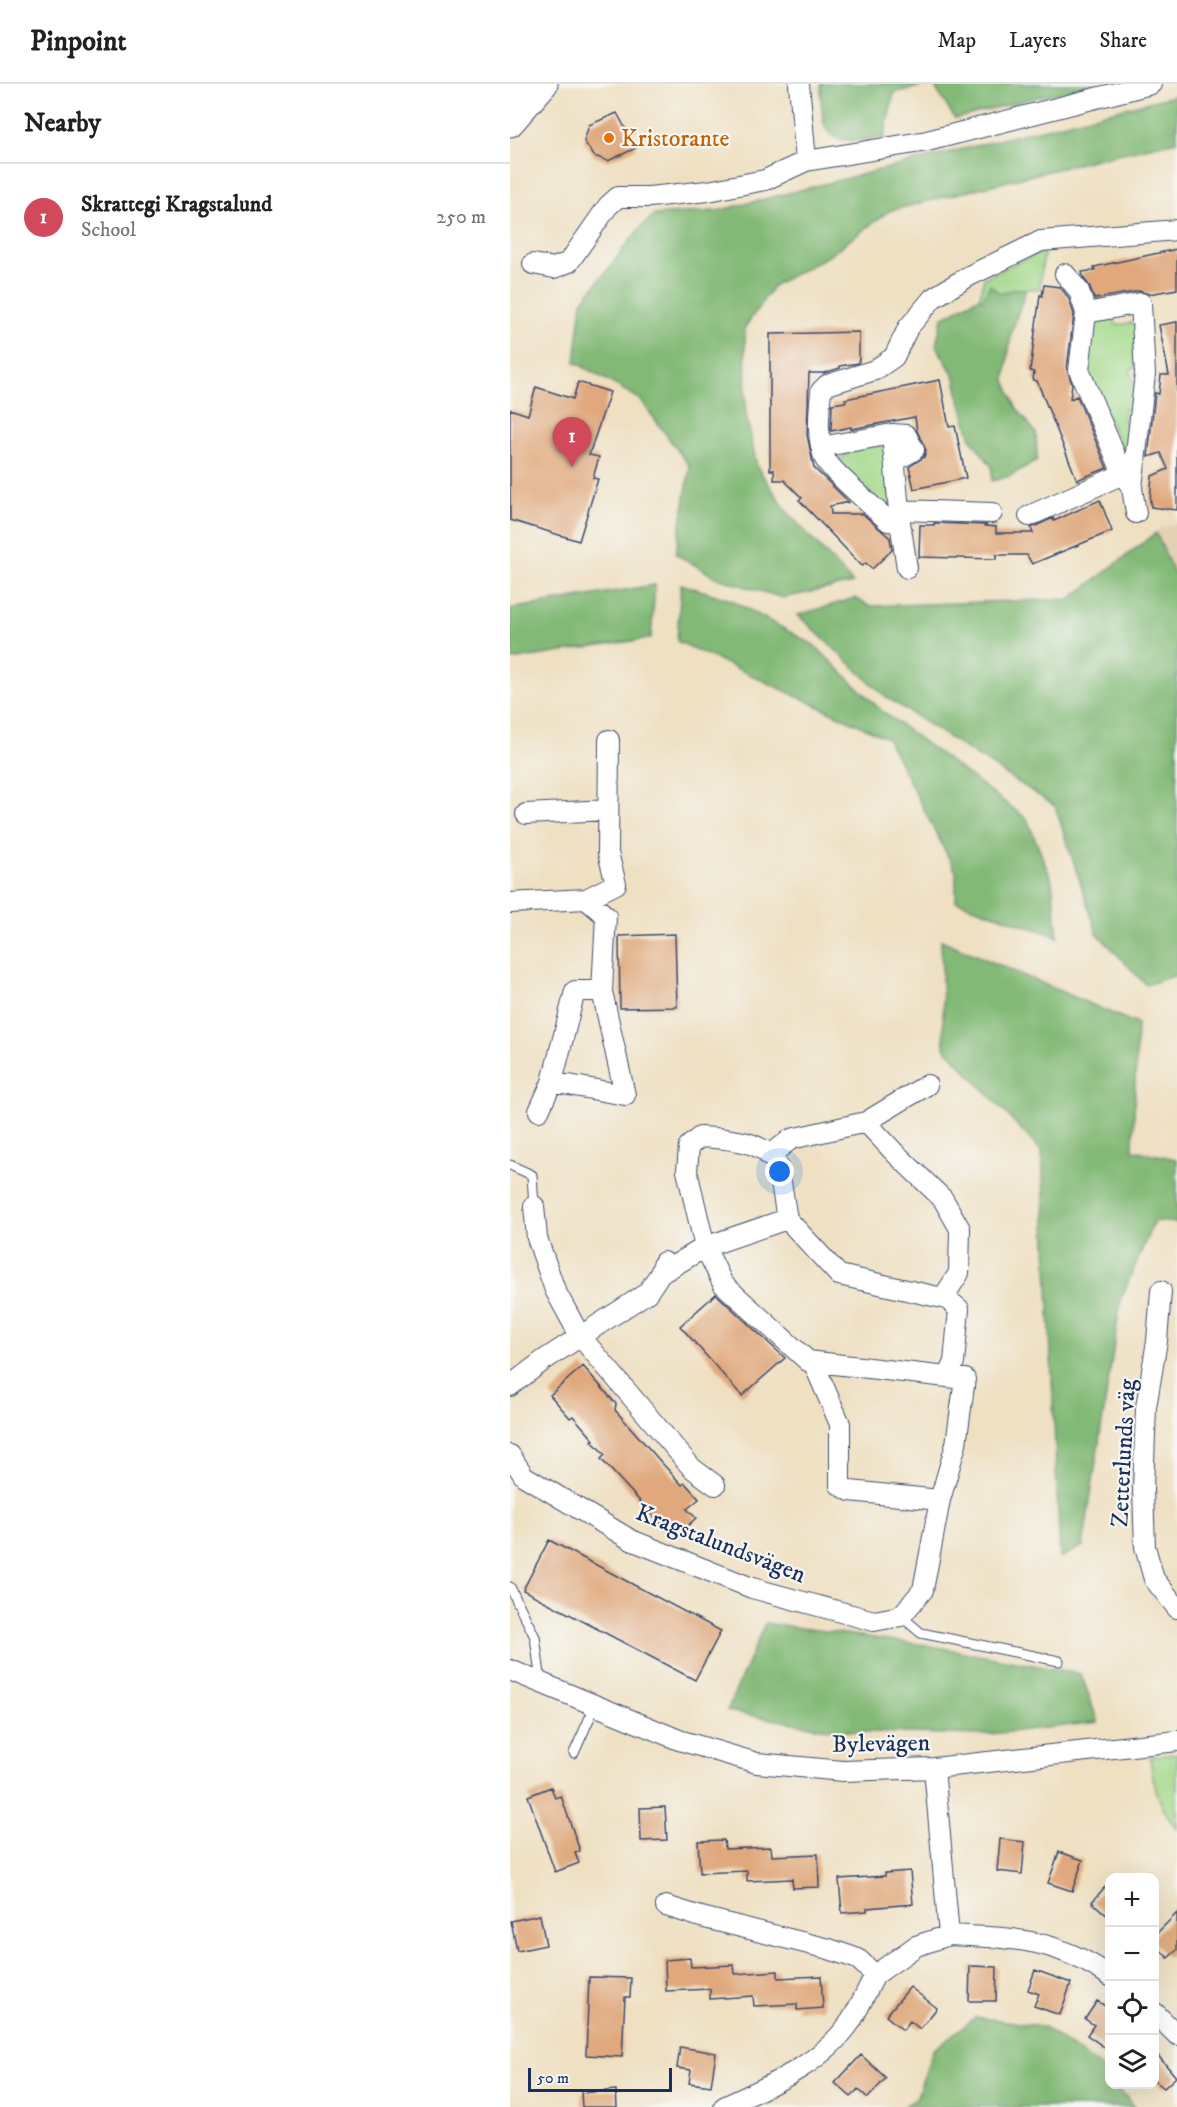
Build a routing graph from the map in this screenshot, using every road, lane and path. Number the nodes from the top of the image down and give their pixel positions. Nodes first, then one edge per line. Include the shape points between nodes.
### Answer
1 (515, 84) edge
2 (544, 84) edge
3 (799, 84) edge
4 (1151, 84) edge
5 (510, 99) edge
6 (510, 123) edge
7 (806, 162) junction
8 (1177, 230) edge
9 (533, 264) dead end
10 (1065, 274) dead end
11 (1086, 313) junction
12 (821, 447) junction
13 (1128, 481) junction
14 (992, 513) dead end
15 (1136, 513) dead end
16 (900, 516) junction
17 (1029, 516) dead end
18 (907, 568) dead end
19 (609, 740) dead end
20 (608, 810) junction
21 (526, 814) dead end
22 (586, 899) junction
23 (510, 903) edge
24 (602, 991) junction
25 (552, 1082) junction
26 (927, 1085) dead end
27 (539, 1111) dead end
28 (866, 1122) junction
29 (769, 1156) junction
30 (510, 1165) edge
31 (534, 1206) joint
32 (787, 1219) junction
33 (705, 1247) junction
34 (1161, 1291) dead end
35 (943, 1298) junction
36 (580, 1336) junction
37 (813, 1362) junction
38 (947, 1377) junction
39 (510, 1386) edge
40 (510, 1455) edge
41 (715, 1485) dead end
42 (940, 1500) junction
43 (510, 1587) edge
44 (1177, 1608) edge
45 (901, 1616) junction
46 (1059, 1661) dead end
47 (510, 1670) edge
48 (541, 1682) junction
49 (595, 1706) junction
50 (1177, 1741) edge
51 (574, 1753) dead end
52 (934, 1768) junction
53 (666, 1906) dead end
54 (949, 1935) junction
55 (1105, 1973) edge
56 (875, 1975) junction
57 (1159, 2017) edge
58 (1177, 2035) edge
59 (724, 2107) edge

1 - 5 main road
2 - 6 main road
3 - 7 street
4 - 7 street via 927,141
7 - 9 street via 765,180 708,191 618,197 569,262 554,268
8 - 12 street via 1041,241 969,276 933,298 908,328 894,357 874,370 821,391
10 - 11 street via 1079,291
11 - 13 street via 1079,370
11 - 13 street via 1141,303 1145,374
12 - 16 street via 826,462 888,521
12 - 16 street via 892,434
13 - 15 street
13 - 17 street
14 - 16 street
16 - 18 street
19 - 20 street
20 - 21 street
20 - 22 street via 608,853 616,884
22 - 23 street
22 - 24 street via 606,916
24 - 25 street via 575,991
24 - 25 street via 625,1095
25 - 27 street
26 - 28 street
28 - 29 street via 791,1139
28 - 35 street via 943,1199 960,1229 959,1273
29 - 32 street via 777,1164
29 - 33 street via 762,1148 731,1140 700,1137 689,1146 687,1171
30 - 31 lane via 532,1175
31 - 36 street via 537,1238 555,1290
32 - 33 street
32 - 35 street via 839,1275
33 - 36 street via 662,1267 647,1293
33 - 37 street via 723,1284
34 - 44 street, Zetterlunds väg via 1146,1407 1145,1547 1154,1579
35 - 38 street via 959,1309 954,1362
36 - 39 street
36 - 41 street via 692,1468
37 - 38 street
37 - 42 street via 840,1424 840,1485 850,1491
38 - 42 street via 965,1379 956,1444
40 - 45 street, Kragstalundsvägen via 524,1476 631,1540 752,1588 874,1622
42 - 45 street via 923,1590
43 - 48 lane via 535,1636
45 - 46 lane via 921,1633
47 - 48 street, Bylevägen
48 - 49 street, Bylevägen
49 - 51 lane
49 - 52 street, Bylevägen via 679,1740 757,1763 843,1771
50 - 52 street, Bylevägen
52 - 54 street
53 - 56 street via 829,1949 858,1959
54 - 55 street via 1017,1938 1059,1948
54 - 56 street via 916,1946
56 - 59 street via 850,2021 823,2052 790,2076
57 - 58 street

